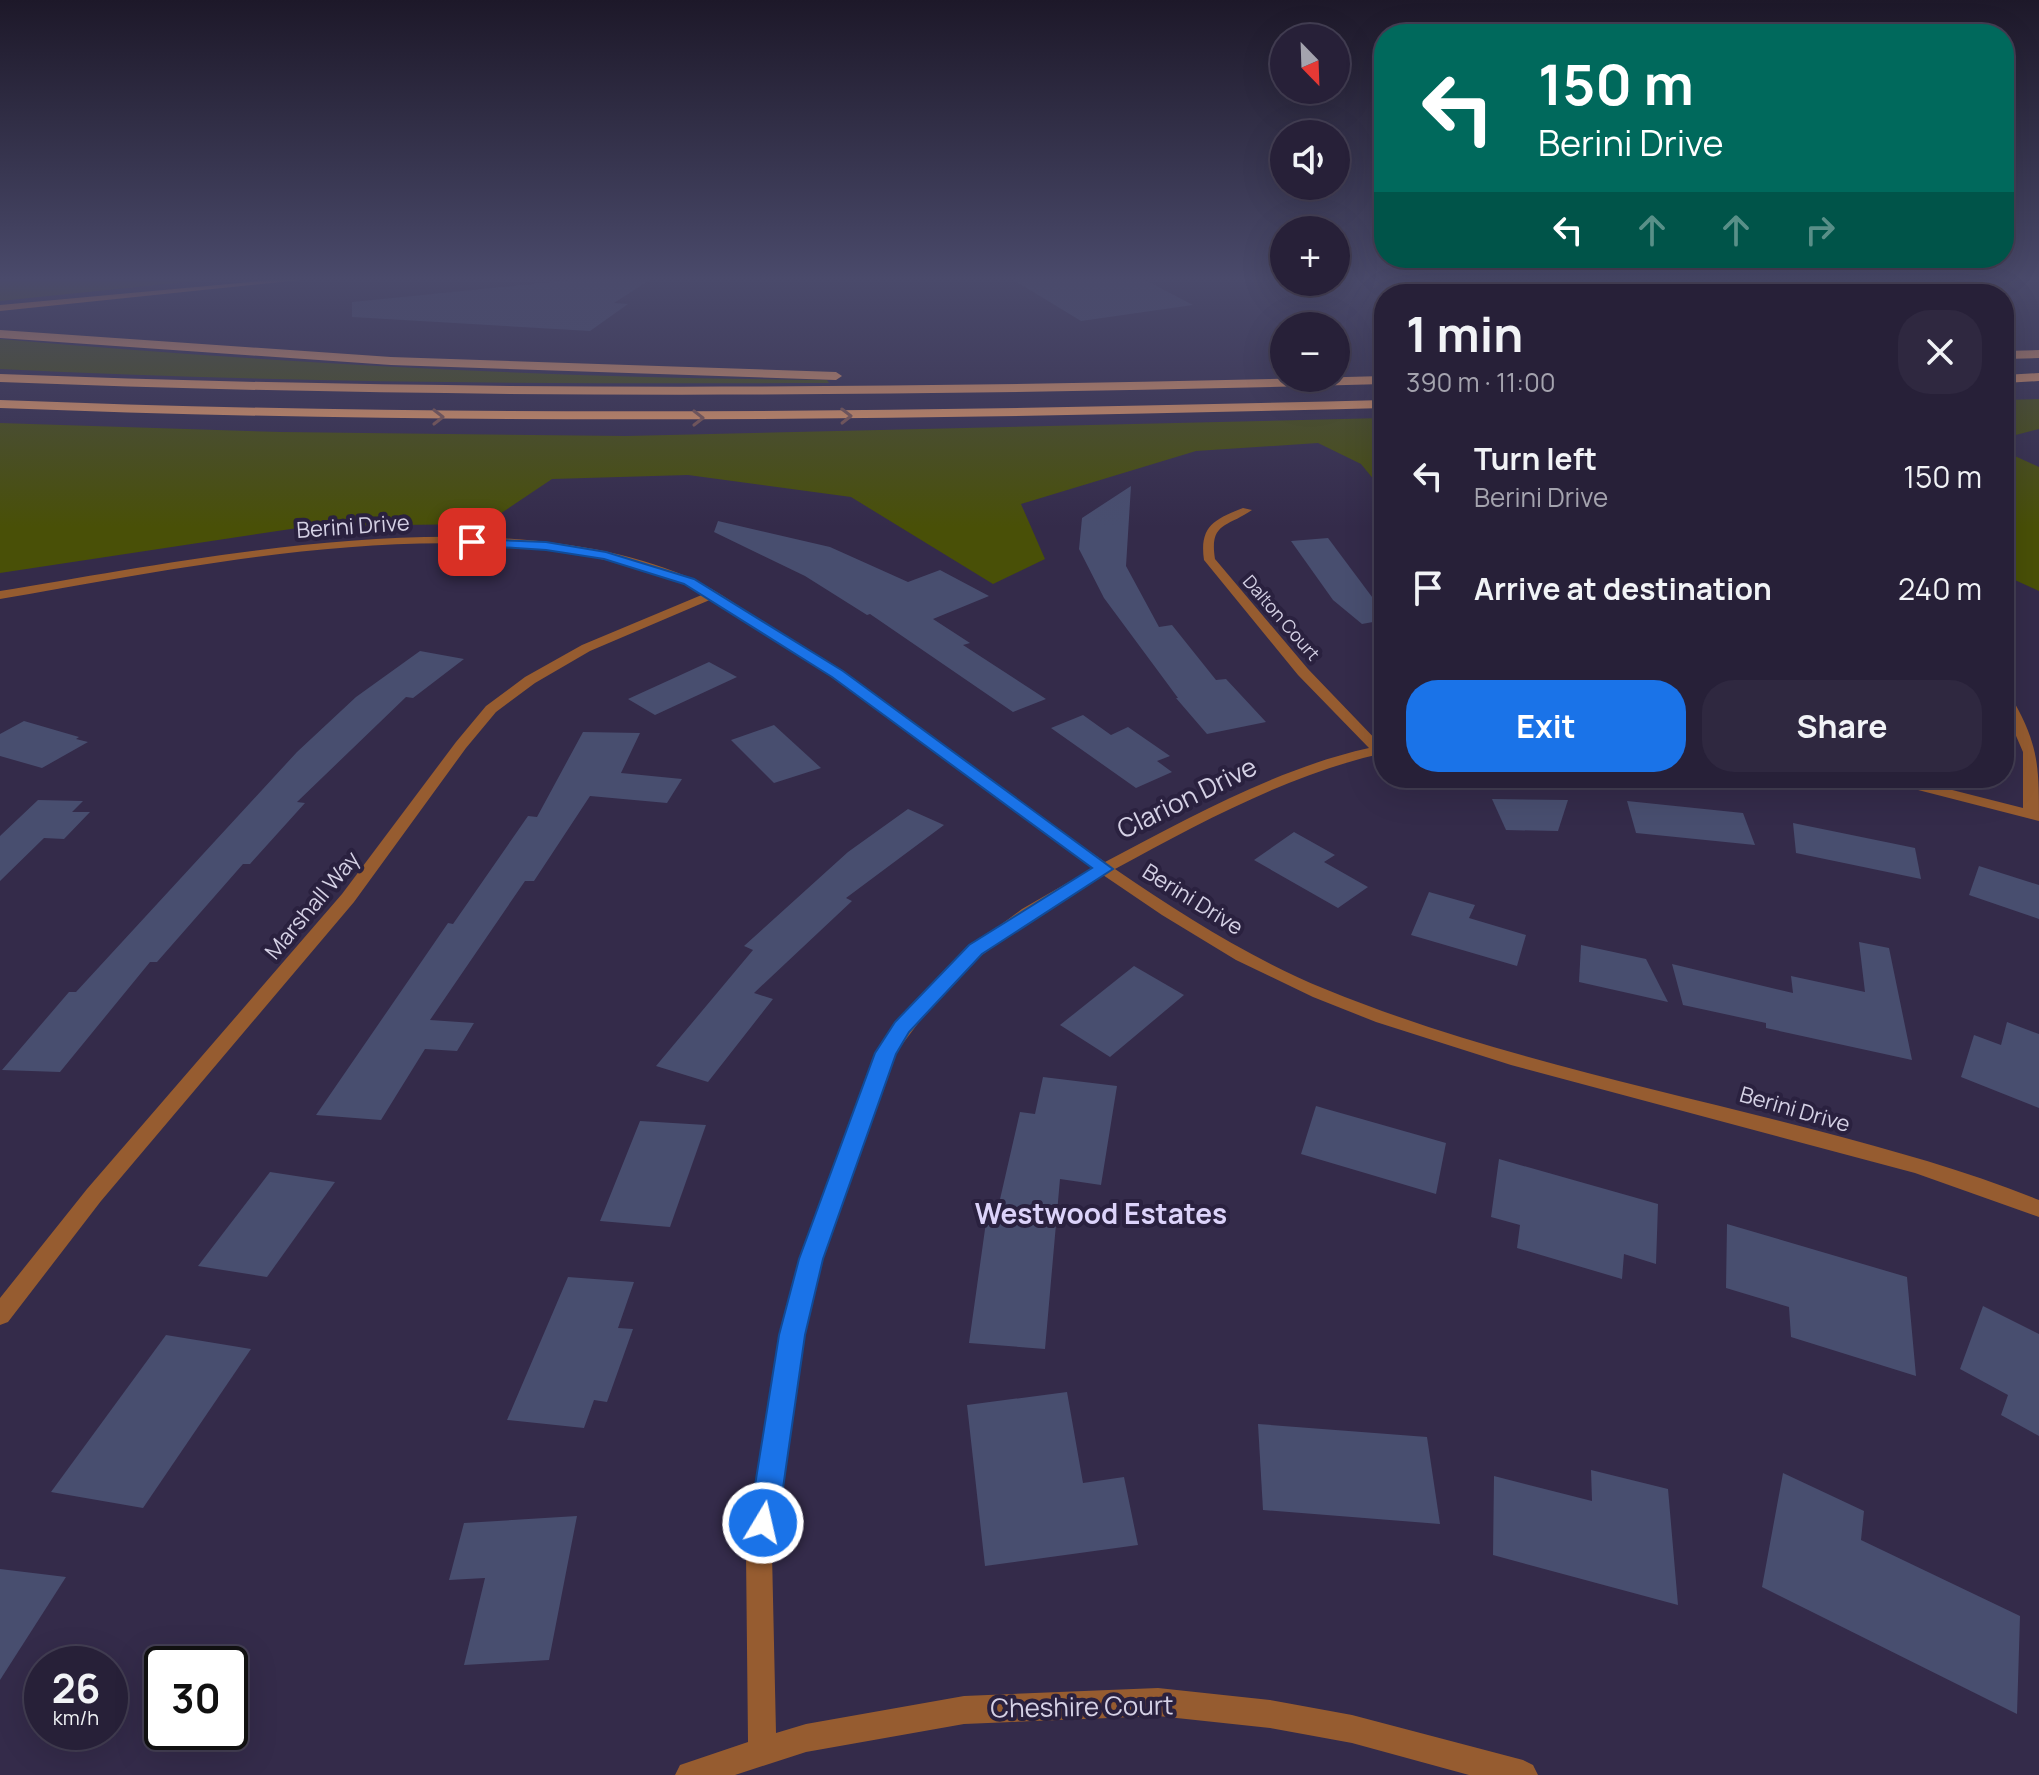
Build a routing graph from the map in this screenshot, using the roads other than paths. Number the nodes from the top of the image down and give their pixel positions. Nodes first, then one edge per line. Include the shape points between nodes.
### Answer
1 (417, 362) edge
2 (1350, 374) edge
3 (1374, 374) edge
4 (1270, 375) edge
5 (857, 376) dead end
6 (887, 376) dead end
7 (2039, 377) edge
8 (0, 378) edge
9 (2014, 378) edge
10 (1374, 380) edge
11 (0, 404) edge
12 (1374, 404) edge
13 (0, 416) edge
14 (360, 417) junction
15 (1247, 510) dead end
16 (0, 595) edge
17 (712, 595) junction
18 (2014, 714) edge
19 (1374, 742) edge
20 (1374, 751) edge
21 (1927, 788) edge
22 (2035, 816) edge
23 (1104, 869) junction
24 (2039, 1209) edge
25 (0, 1315) edge
26 (762, 1751) junction
27 (690, 1775) edge
28 (1523, 1775) edge

1 - 5 highway
2 - 3 highway
4 - 6 highway
7 - 9 highway
8 - 10 highway via 577,393
11 - 14 highway
14 -> 12 highway via 768,417
13 - 14 highway via 263,423
15 - 19 street, Dalton Court via 1215,524 1207,546 1210,560 1303,672
16 - 17 street, Berini Drive via 316,549 479,542 606,556 689,581
17 - 23 street, Berini Drive via 837,674
17 - 25 street, Marshall Way via 586,648 491,709 348,898 94,1195
18 - 22 street via 2033,754
20 - 23 street, Clarion Drive via 1290,777
21 - 22 street
23 - 24 street, Berini Drive via 1242,955 1316,992 1522,1063 1890,1159
23 - 26 street, Clarion Drive via 976,950 902,1027 873,1083 811,1259 792,1335 759,1554
26 - 27 street, Cheshire Court
26 - 28 street, Cheshire Court via 964,1710 1158,1702 1352,1729

